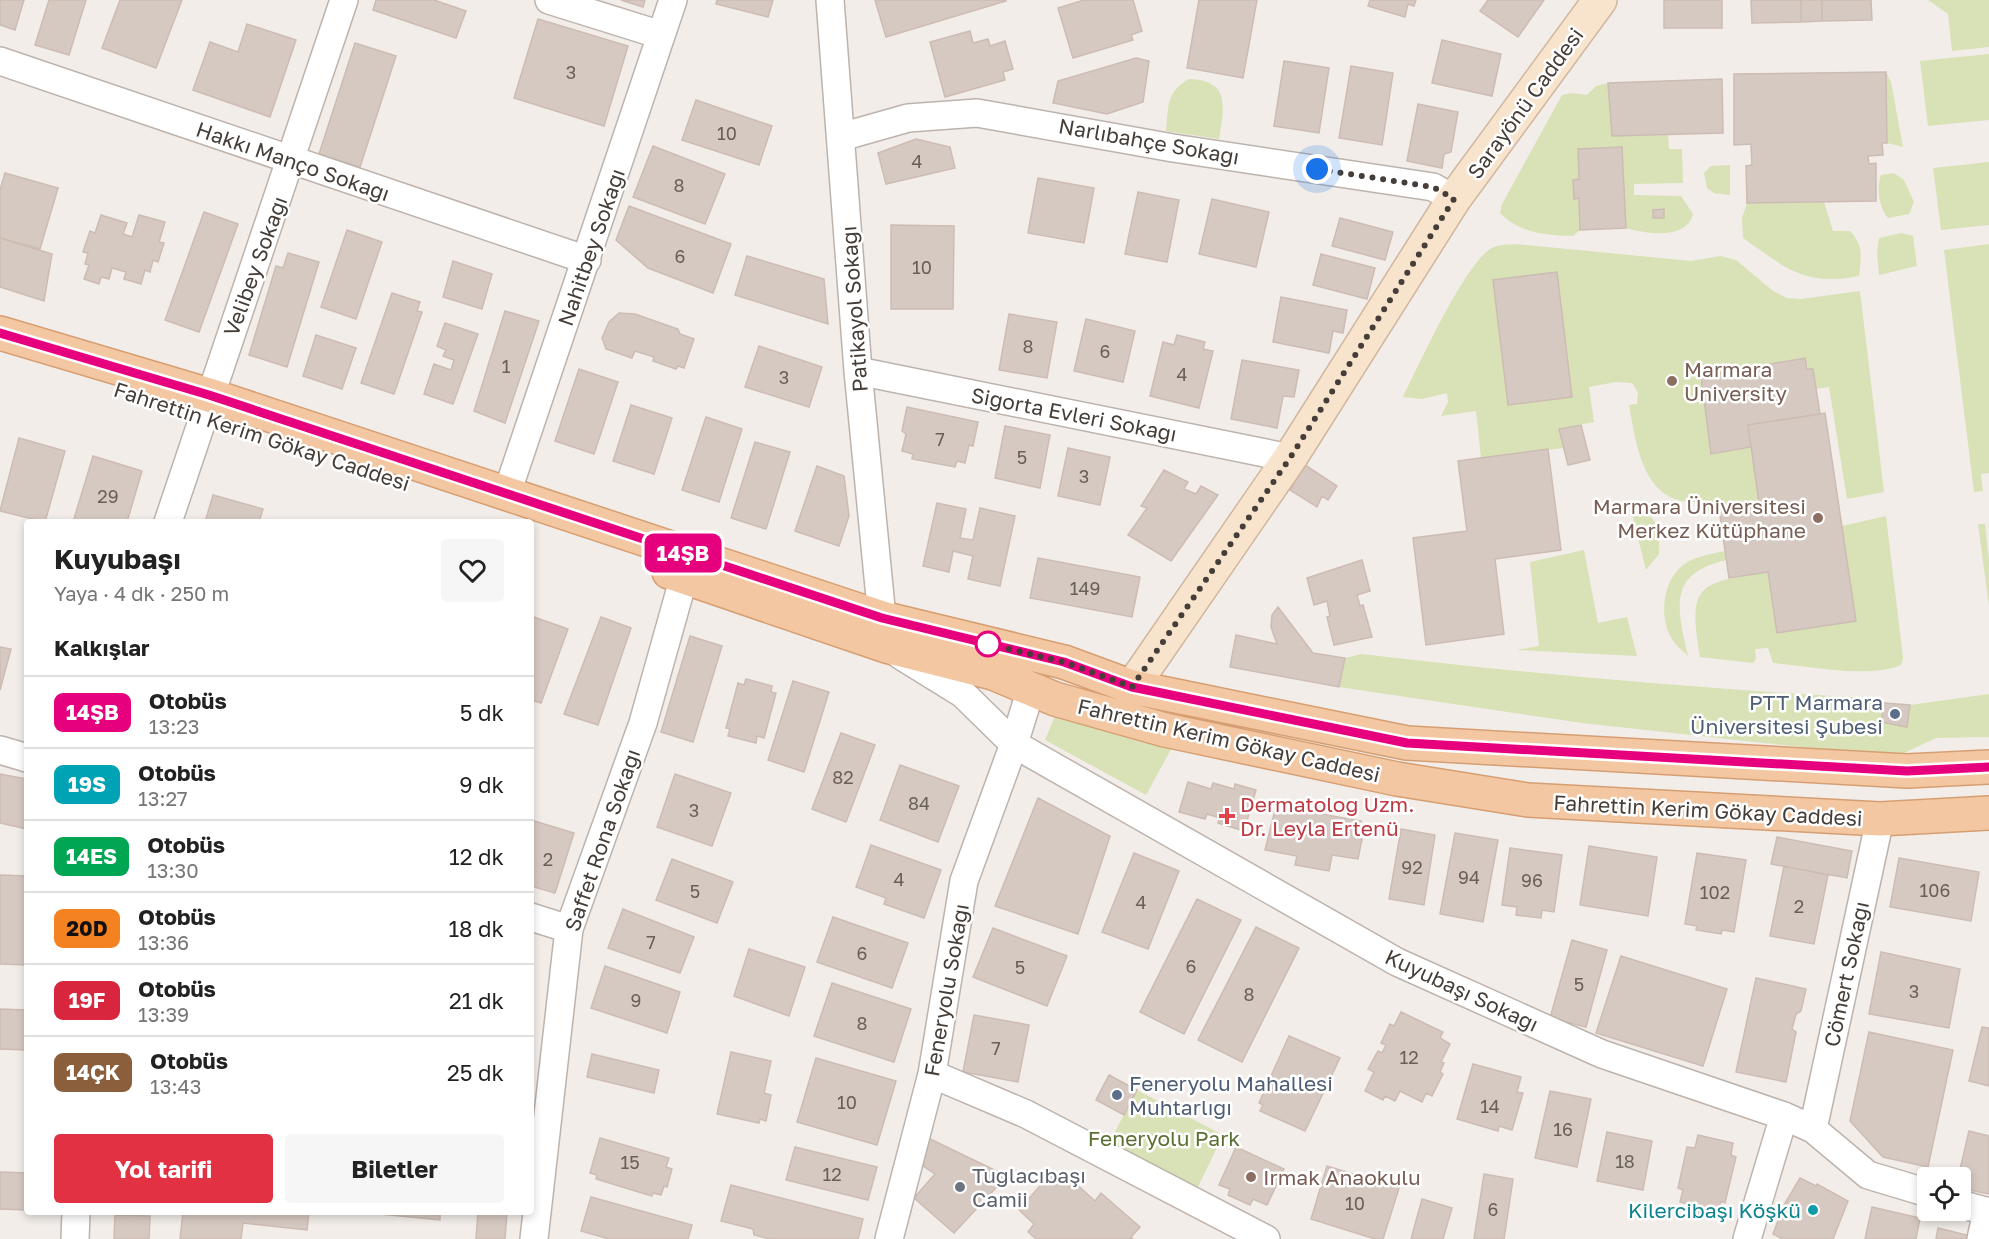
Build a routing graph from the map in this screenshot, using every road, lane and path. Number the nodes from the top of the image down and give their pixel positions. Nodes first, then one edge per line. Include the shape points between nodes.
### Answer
1 (344, 0) edge
2 (549, 0) edge
3 (673, 0) edge
4 (830, 0) edge
5 (1600, 0) edge
6 (661, 35) junction
7 (0, 61) edge
8 (841, 137) junction
9 (292, 162) junction
10 (1454, 199) junction
11 (587, 260) junction
12 (0, 333) edge
13 (0, 355) edge
14 (858, 371) junction
15 (206, 404) junction
16 (1290, 458) junction
17 (507, 493) junction
18 (169, 519) edge
19 (515, 519) edge
20 (534, 526) edge
21 (687, 566) junction
22 (884, 632) junction
23 (1009, 649) junction
24 (1132, 687) junction
25 (1031, 689) junction
26 (1014, 744) junction
27 (0, 750) edge
28 (24, 757) edge
29 (1989, 767) edge
30 (1989, 813) edge
31 (1880, 819) junction
32 (534, 918) edge
33 (569, 929) junction
34 (932, 1074) junction
35 (1784, 1116) junction
36 (1813, 1129) junction
37 (1917, 1190) edge
38 (1971, 1207) edge
39 (1988, 1211) edge
40 (76, 1215) edge
41 (75, 1239) edge
42 (534, 1239) edge
43 (889, 1239) edge
44 (1266, 1239) edge
45 (1748, 1239) edge
46 (1981, 1239) edge

1 - 9 street, Velibey Sokağı
2 - 6 street
3 - 6 street, Nahitbey Sokağı
4 - 8 street, Patikayol Sokağı
5 - 10 street, Sarayönü Caddesi
6 - 11 street, Nahitbey Sokağı
7 - 9 street, Hakkı Manço Sokağı
8 - 10 street, Narlıbahçe Sokağı via 908,118 977,113 1173,148 1433,187
8 - 14 street, Patikayol Sokağı
9 - 11 street, Hakkı Manço Sokağı
9 - 15 street, Velibey Sokağı
10 - 16 street, Sarayönü Caddesi
11 - 17 street, Nahitbey Sokağı
12 - 15 main road, Fahrettin Kerim Gökay Caddesi
13 - 15 main road, Fahrettin Kerim Gökay Caddesi
14 - 16 street, Sigorta Evleri Sokağı
14 - 22 street, Patikayol Sokağı
15 - 17 main road, Fahrettin Kerim Gökay Caddesi
15 - 18 street, Velibey Sokağı
15 - 19 main road, Fahrettin Kerim Gökay Caddesi
16 - 24 street, Sarayönü Caddesi
17 - 21 main road, Fahrettin Kerim Gökay Caddesi
20 - 21 main road, Fahrettin Kerim Gökay Caddesi
21 - 22 main road, Fahrettin Kerim Gökay Caddesi
21 - 33 street, Saffet Rona Sokağı via 643,723
22 - 23 main road, Fahrettin Kerim Gökay Caddesi
22 - 25 main road, Fahrettin Kerim Gökay Caddesi
22 - 26 street, Kuyubaşı Sokağı via 963,693
23 - 24 main road, Fahrettin Kerim Gökay Caddesi via 1064,662
23 - 25 main road
24 - 29 main road, Fahrettin Kerim Gökay Caddesi via 1407,743 1907,771
25 - 26 street, Feneryolu Sokağı
25 - 31 main road, Fahrettin Kerim Gökay Caddesi via 1166,730 1397,779 1517,798
26 - 34 street, Feneryolu Sokağı via 964,881
26 - 35 street, Kuyubaşı Sokağı via 1397,962 1602,1054
27 - 28 street
30 - 31 main road, Fahrettin Kerim Gökay Caddesi
31 - 36 street, Cömert Sokağı
32 - 33 street
33 - 42 street, Saffet Rona Sokağı
34 - 43 street, Feneryolu Sokağı
34 - 44 street via 1026,1114
35 - 36 street, Kuyubaşı Sokağı
35 - 45 street
36 - 37 street, Kuyubaşı Sokağı via 1868,1175
38 - 39 street
39 - 46 street
40 - 41 street

